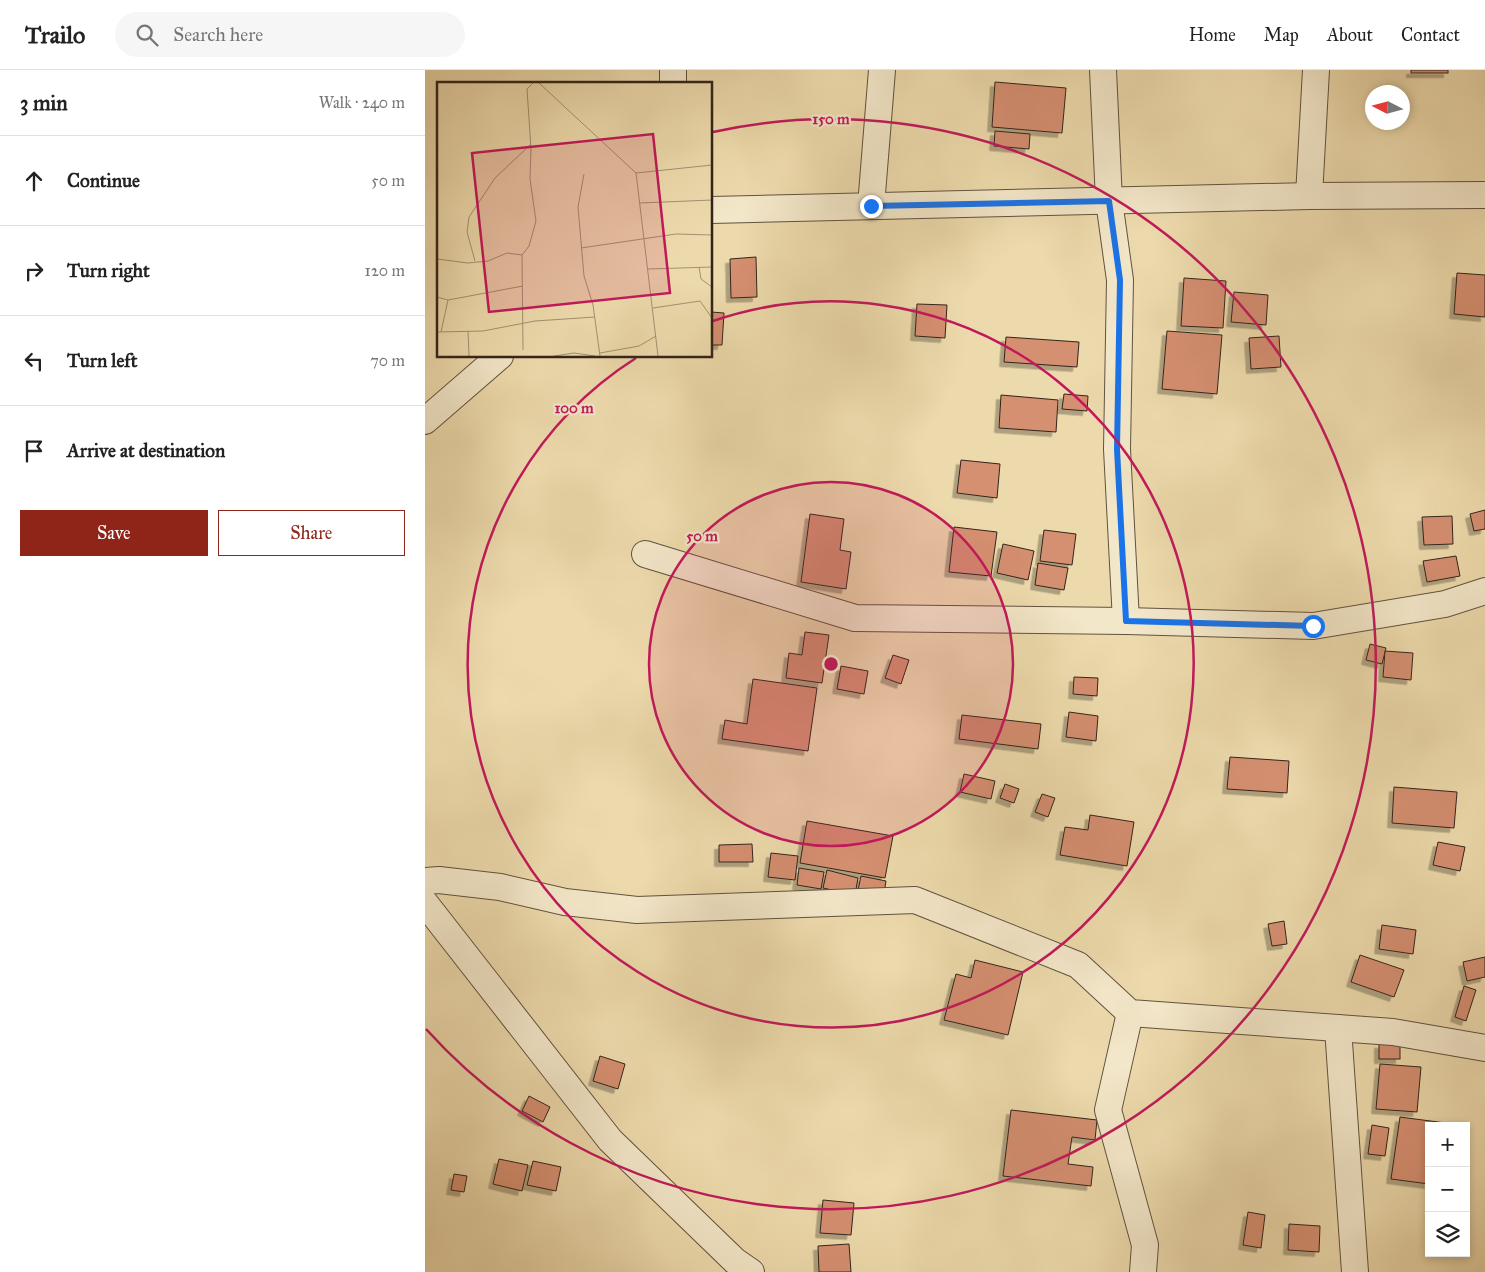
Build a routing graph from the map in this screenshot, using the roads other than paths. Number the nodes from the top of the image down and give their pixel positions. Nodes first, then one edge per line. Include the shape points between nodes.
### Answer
1 (881, 70) edge
2 (1103, 70) edge
3 (1316, 70) edge
4 (1485, 195) edge
5 (1309, 196) junction
6 (1109, 201) junction
7 (871, 206) junction
8 (713, 210) edge
9 (498, 358) edge
10 (425, 421) edge
11 (645, 554) dead end
12 (1485, 590) edge
13 (1126, 621) junction
14 (425, 881) edge
15 (425, 903) edge
16 (1130, 1013) junction
17 (1338, 1028) junction
18 (1485, 1048) edge
19 (751, 1272) edge
20 (1143, 1272) edge
21 (1355, 1272) edge

1 - 7 street
2 - 6 street
3 - 5 street
4 - 5 street
5 - 6 street
6 - 7 street
6 - 13 street via 1120,280 1117,449
7 - 8 street
9 - 10 street
11 - 13 street via 855,618
12 - 13 street via 1445,604 1313,626
14 - 16 street via 500,887 565,902 637,910 915,900 1078,965
15 - 19 street via 610,1140 735,1261
16 - 17 street
16 - 20 street via 1108,1110 1145,1245
17 - 18 street via 1393,1032
17 - 21 street

